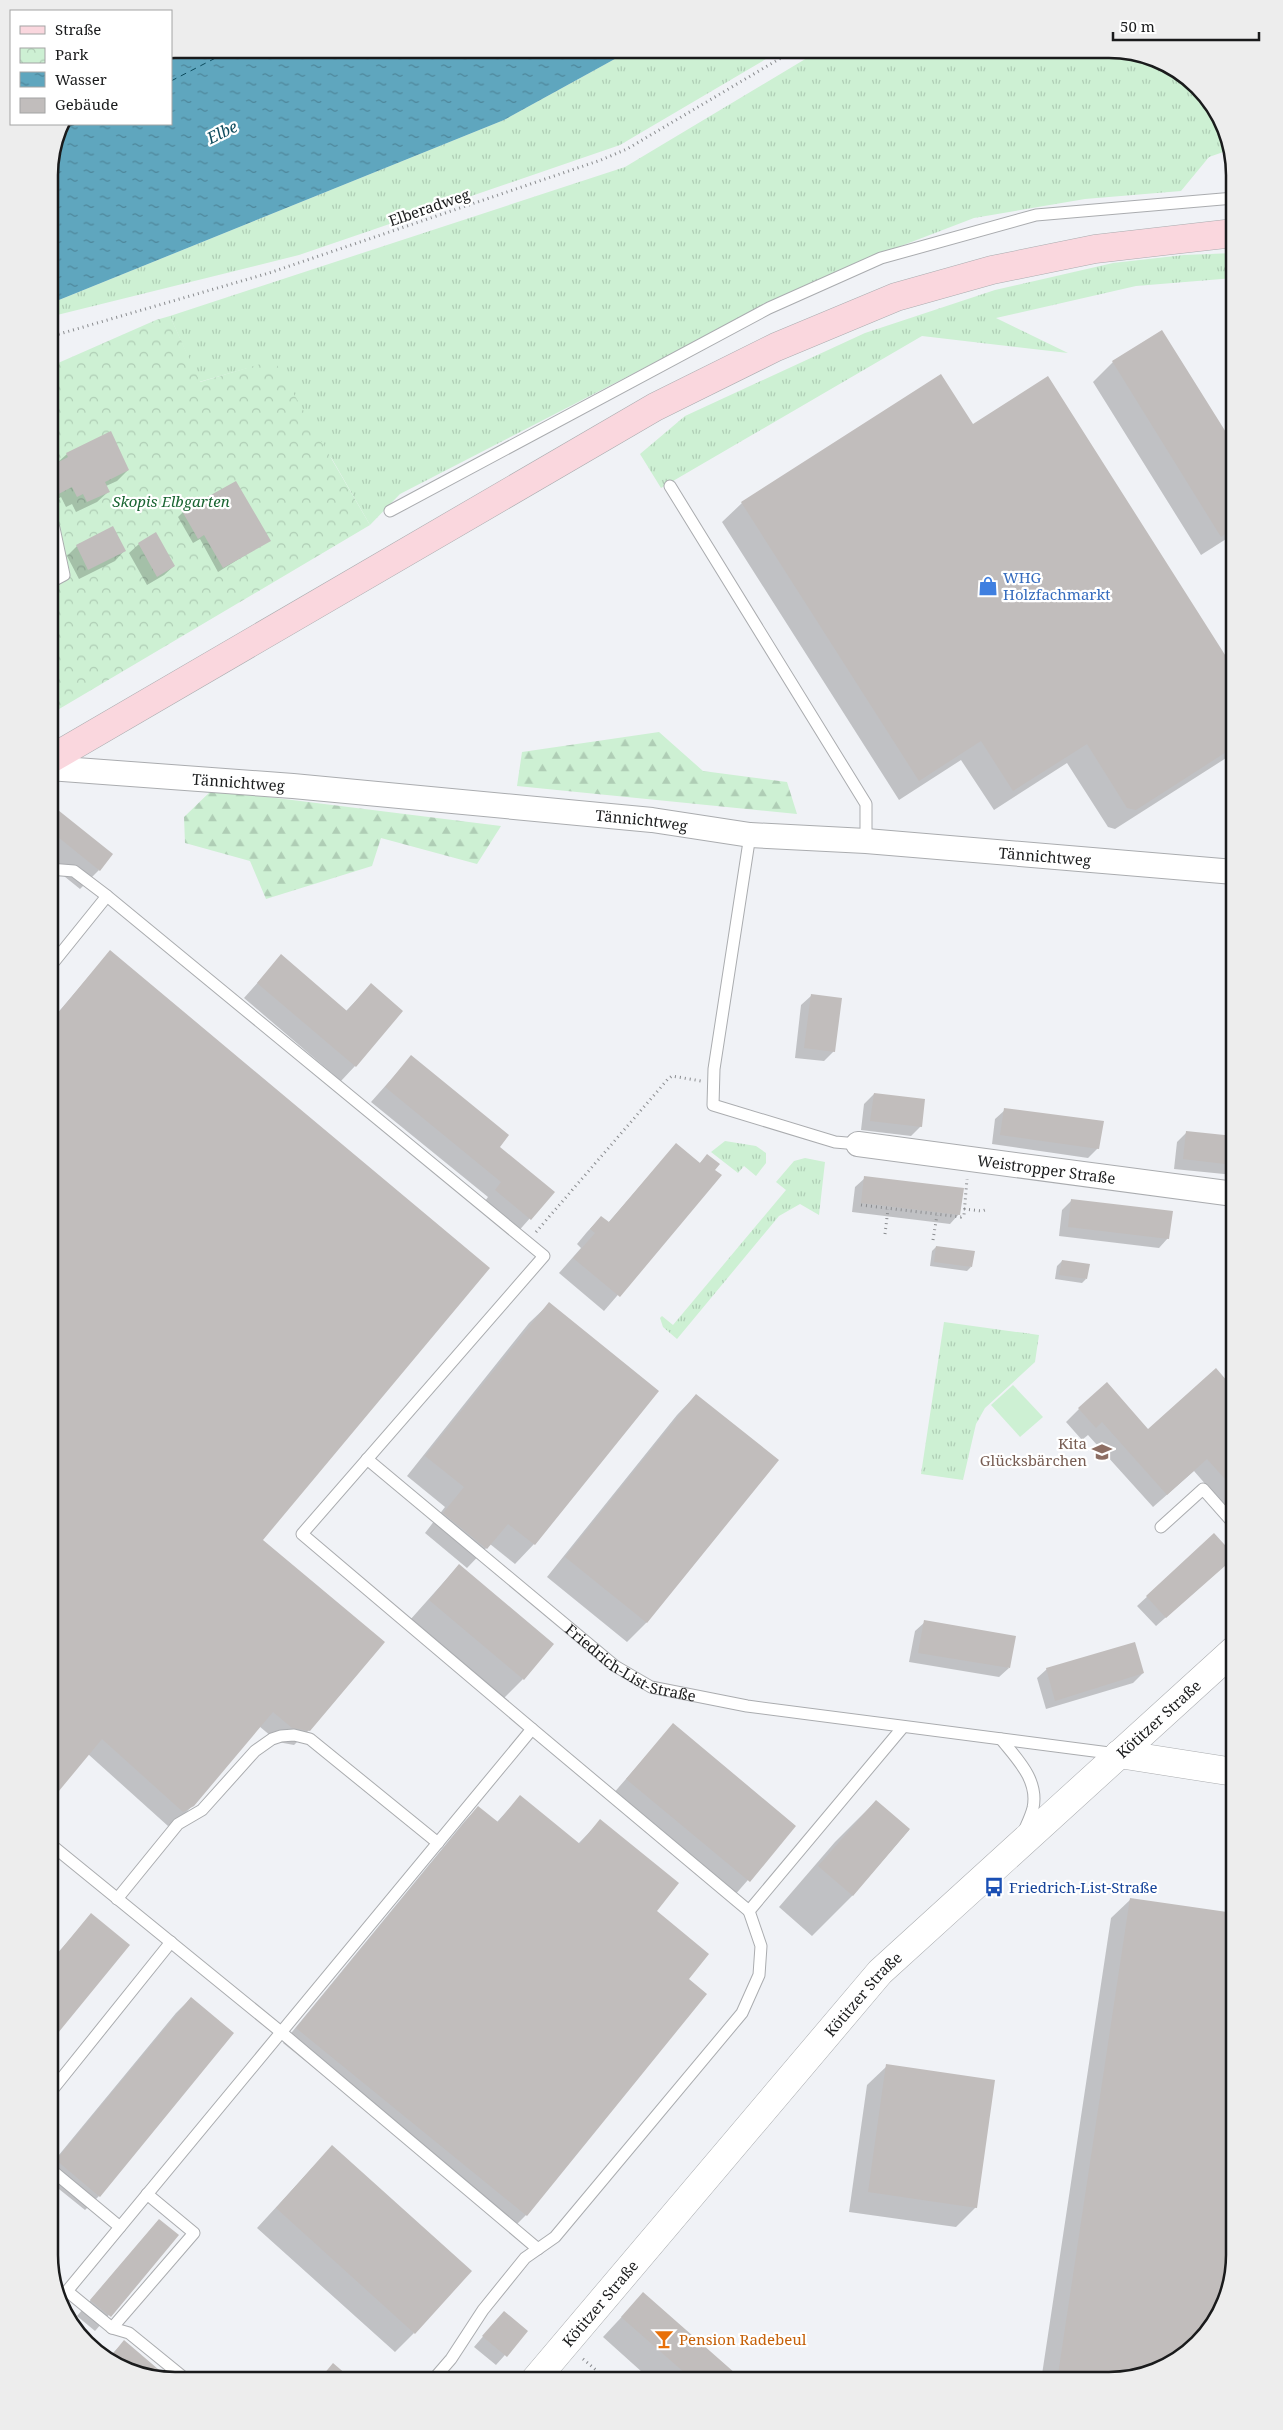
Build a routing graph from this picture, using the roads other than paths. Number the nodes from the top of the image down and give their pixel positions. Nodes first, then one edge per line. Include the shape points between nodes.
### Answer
1 (1226, 199) edge
2 (1226, 234) edge
3 (670, 486) dead end
4 (390, 512) dead end
5 (58, 546) edge
6 (58, 578) edge
7 (58, 755) edge
8 (58, 769) edge
9 (750, 835) junction
10 (866, 841) junction
11 (58, 870) edge
12 (1226, 871) edge
13 (107, 896) junction
14 (58, 957) edge
15 (858, 1144) joint
16 (1226, 1193) edge
17 (367, 1459) junction
18 (1226, 1515) edge
19 (1161, 1527) dead end
20 (1226, 1657) edge
21 (903, 1727) junction
22 (532, 1729) junction
23 (1000, 1740) junction
24 (1119, 1754) junction
25 (1226, 1771) edge
26 (438, 1843) junction
27 (1018, 1846) junction
28 (57, 1850) edge
29 (117, 1899) junction
30 (749, 1911) junction
31 (171, 1942) junction
32 (281, 2032) junction
33 (57, 2084) edge
34 (57, 2175) edge
35 (147, 2194) junction
36 (120, 2227) junction
37 (538, 2249) junction
38 (67, 2291) junction
39 (64, 2294) edge
40 (112, 2328) junction
41 (177, 2372) edge
42 (439, 2372) edge
43 (542, 2372) edge

1 - 4 lane via 1036,215 882,258 769,308
2 - 7 main road via 1095,249 992,270 896,297 776,347 654,407
3 - 10 lane via 866,804
5 - 6 lane via 64,575
8 - 9 street, Tännichtweg via 652,820
9 - 10 street, Tännichtweg
9 - 15 lane via 714,1069 713,1105 835,1142
10 - 12 street, Tännichtweg
11 - 13 lane via 74,871
13 - 14 lane
13 - 17 lane via 544,1256
15 - 16 street, Weistropper Straße
17 - 21 lane, Friedrich-List-Straße via 615,1666 651,1686 785,1712
17 - 22 lane via 302,1534
18 - 19 lane via 1203,1489
20 - 24 street, Kötitzer Straße
21 - 23 lane, Friedrich-List-Straße
21 - 30 lane
22 - 26 lane
22 - 30 lane
23 - 24 lane, Friedrich-List-Straße
23 - 27 lane via 1025,1768 1032,1787 1033,1808
24 - 25 street, Friedrich-List-Straße
24 - 27 street, Kötitzer Straße
26 - 29 lane via 310,1740 294,1735 281,1736 256,1751 202,1810 178,1824
26 - 32 lane
27 - 43 street, Kötitzer Straße via 880,1972
28 - 29 lane
29 - 31 lane
30 - 37 lane via 761,1946 759,1975 742,2013 555,2237
31 - 32 lane
31 - 33 lane
32 - 35 lane
32 - 37 lane
34 - 36 lane
35 - 36 lane
35 - 40 lane via 194,2233
36 - 38 lane
37 - 42 lane via 524,2258
38 - 39 lane
38 - 40 lane
40 - 41 lane via 129,2333

